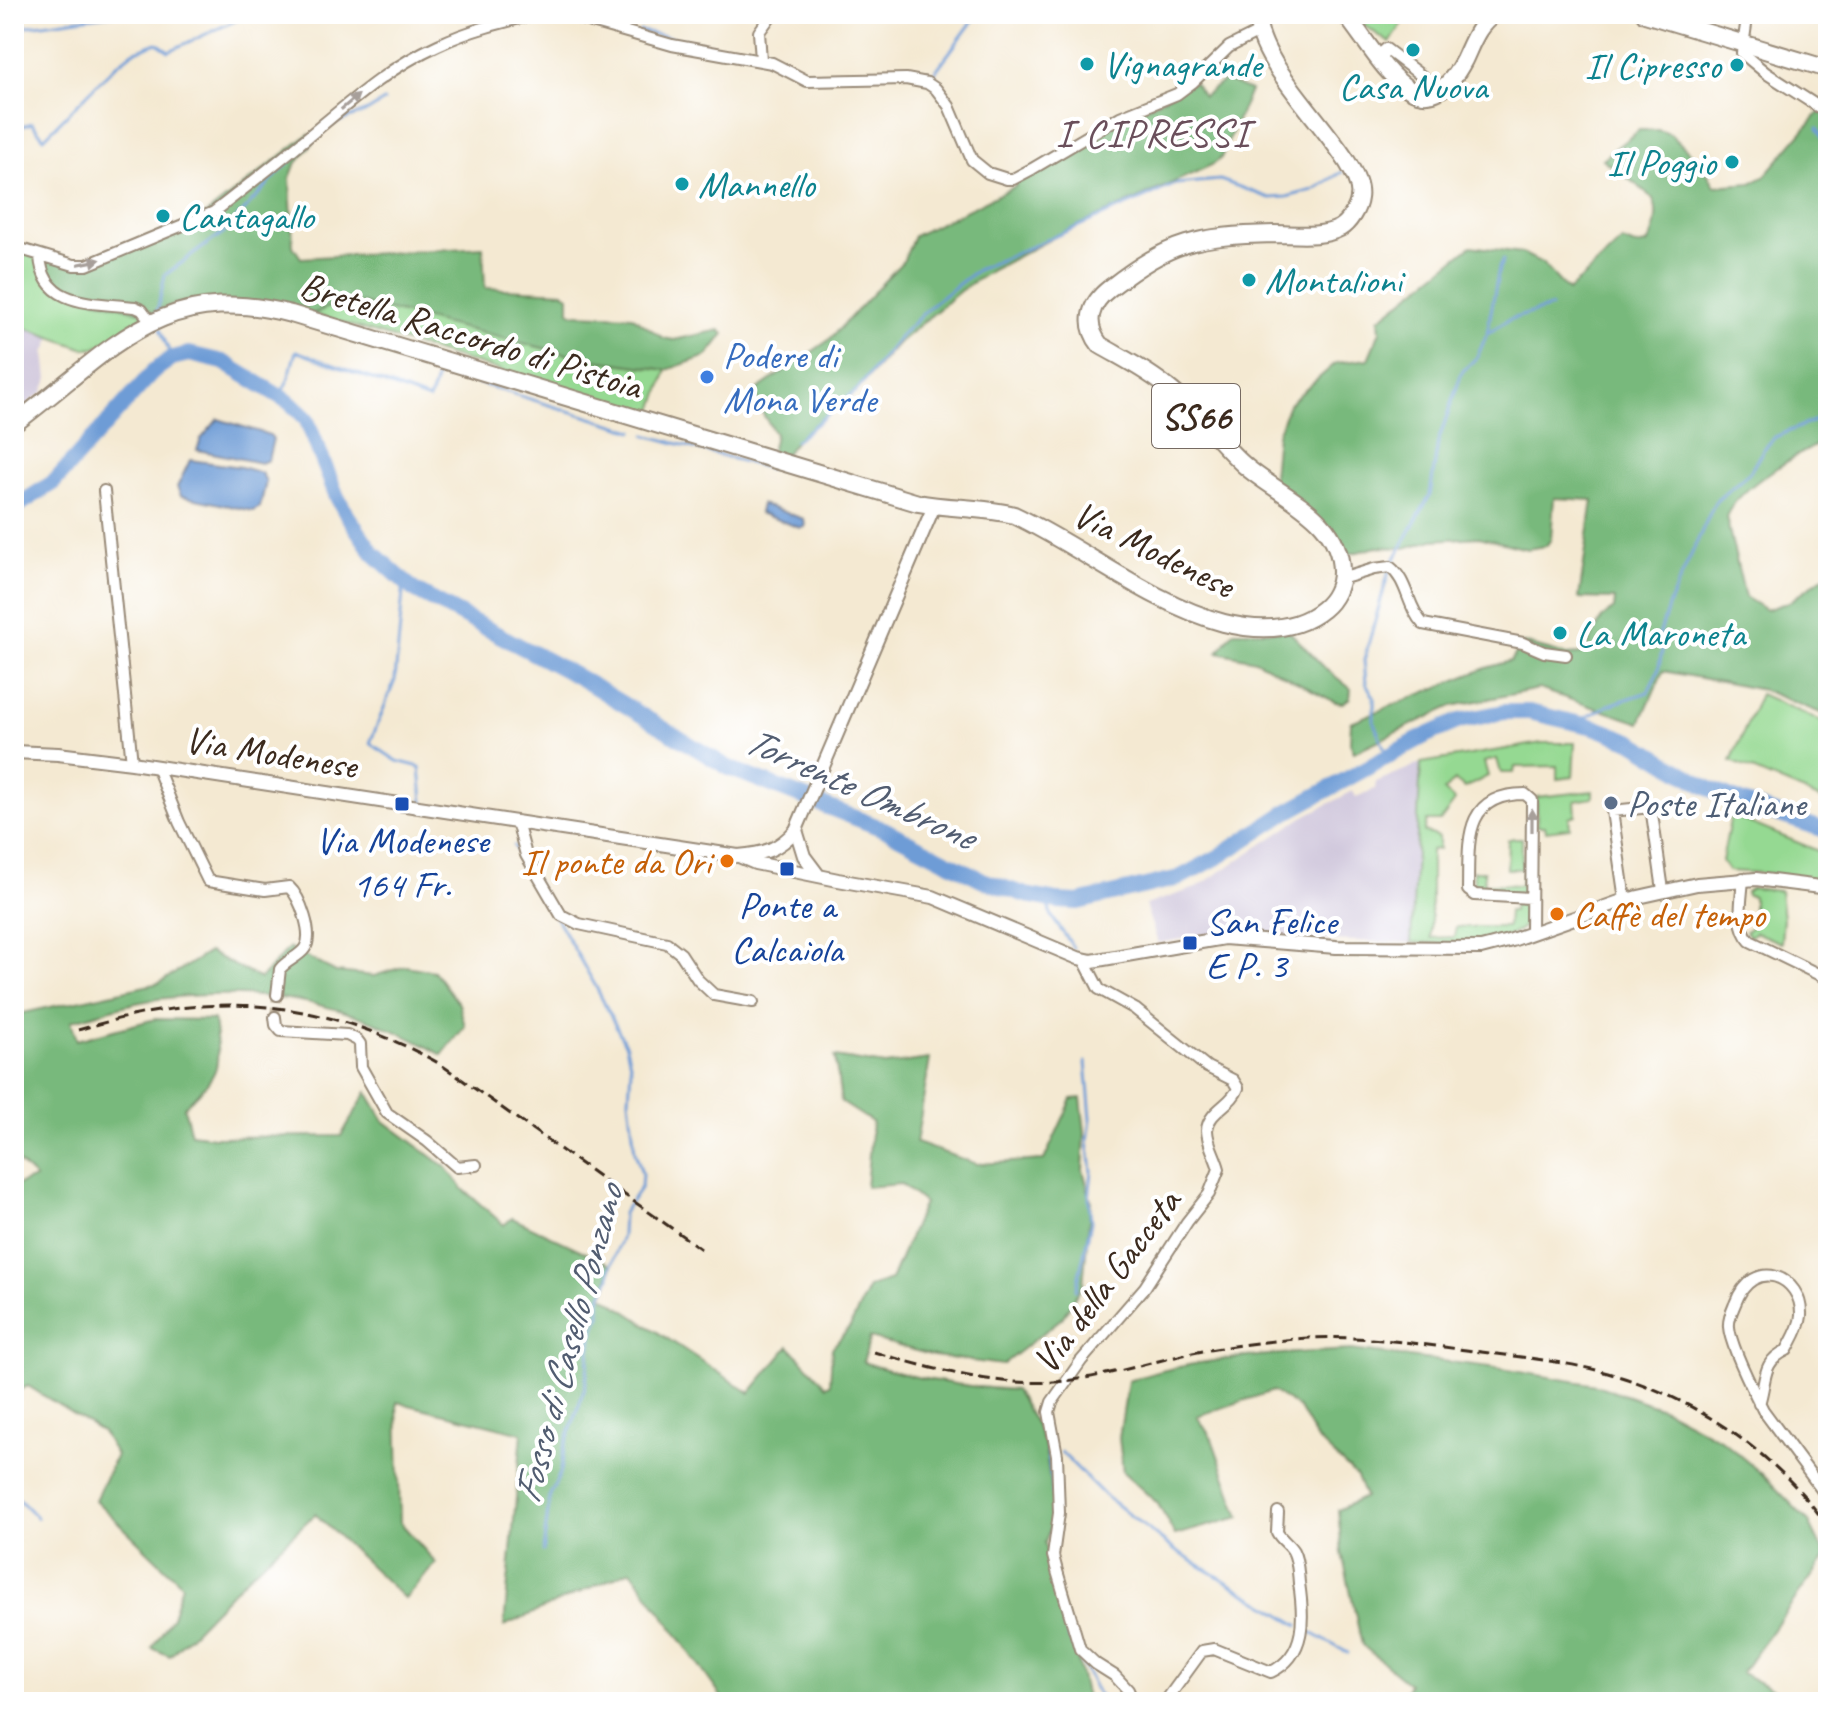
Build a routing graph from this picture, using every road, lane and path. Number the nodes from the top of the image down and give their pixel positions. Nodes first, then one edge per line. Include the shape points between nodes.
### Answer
1 (537, 14) edge
2 (564, 14) edge
3 (772, 14) edge
4 (1258, 14) edge
5 (1345, 14) edge
6 (1495, 14) edge
7 (1645, 14) edge
8 (1744, 14) edge
9 (1259, 32) junction
10 (1745, 43) junction
11 (1377, 57) junction
12 (761, 60) junction
13 (1828, 69) edge
14 (1427, 80) dead end
15 (1828, 113) edge
16 (14, 247) edge
17 (40, 256) junction
18 (151, 322) junction
19 (14, 424) edge
20 (104, 491) dead end
21 (934, 506) junction
22 (1341, 579) junction
23 (1566, 655) dead end
24 (14, 752) edge
25 (132, 763) junction
26 (157, 767) junction
27 (517, 822) junction
28 (799, 824) junction
29 (738, 856) junction
30 (819, 876) junction
31 (1743, 878) junction
32 (1828, 888) edge
33 (1663, 890) junction
34 (1531, 898) junction
35 (1625, 900) junction
36 (1531, 932) junction
37 (1084, 960) junction
38 (1828, 979) edge
39 (277, 995) tunnel mouth
40 (753, 1002) dead end
41 (275, 1017) dead end
42 (476, 1165) dead end
43 (1759, 1404) junction
44 (1828, 1498) edge
45 (1278, 1512) dead end
46 (1133, 1702) edge
47 (1165, 1702) edge

17 -> 1 street via 87,265 214,212 366,88 416,56 461,35
2 - 12 street via 672,45
3 - 12 street via 758,33
4 - 9 main road, SS66
5 - 11 main road
6 - 11 main road via 1481,26 1455,76 1438,90 1401,86
7 - 10 main road
8 - 10 street
9 - 12 street via 1229,47 1177,94 1120,117 1013,179 988,173 972,160 949,106 927,83 812,82
9 - 22 main road, SS66 via 1274,62 1353,172 1360,196 1354,213 1342,227 1320,234 1226,235 1163,251 1105,292 1089,320 1100,345 1166,386 1241,462 1319,519 1341,556
10 - 13 main road
10 - 15 street via 1742,53
11 - 14 street via 1386,49
16 - 17 street
17 - 18 street via 46,281 63,296 135,307
18 - 19 main road, Bretella Raccordo di Pistoia
18 - 21 main road, Bretella Raccordo di Pistoia via 196,307 275,310
20 - 25 street
21 - 22 main road, Via Modenese via 1014,515 1168,601 1241,626 1272,628 1307,619 1324,608
21 - 28 street
22 - 23 street via 1390,567 1400,575 1412,613 1423,624
24 - 25 street, Via Modenese
25 - 26 street, Via Modenese
26 - 27 street, Via Modenese
26 - 39 street via 208,881 265,890 289,887 294,892 308,942 280,969
27 - 29 street, Via Modenese
27 - 40 street via 526,855 561,915 579,924 667,943 714,995
28 - 29 street via 772,851
28 - 30 street via 804,856
29 - 30 street
30 - 37 street via 933,897
31 - 32 street
31 - 33 street
31 - 38 street via 1744,935
33 - 35 street
33 - 35 street via 1651,807 1612,811
34 -> 34 street via 1532,800 1525,794 1503,795 1486,805 1471,827 1468,890
34 - 36 street
35 - 36 street
36 - 37 street via 1494,946 1466,949 1224,938
37 - 46 street, Via della Gacceta via 1099,989 1135,1009 1238,1088 1208,1127 1219,1169 1214,1187 1145,1287 1081,1361 1049,1412 1057,1455 1057,1571 1080,1649 1115,1676
41 - 42 street via 281,1031 357,1040 361,1067 387,1113 457,1167
43 - 43 street via 1729,1320 1743,1286 1753,1276 1764,1275 1778,1277 1795,1292 1801,1314 1787,1350 1768,1363
43 - 44 street
45 - 47 street via 1277,1532 1293,1549 1298,1573 1304,1615 1298,1645 1283,1667 1271,1672 1214,1649 1202,1651

